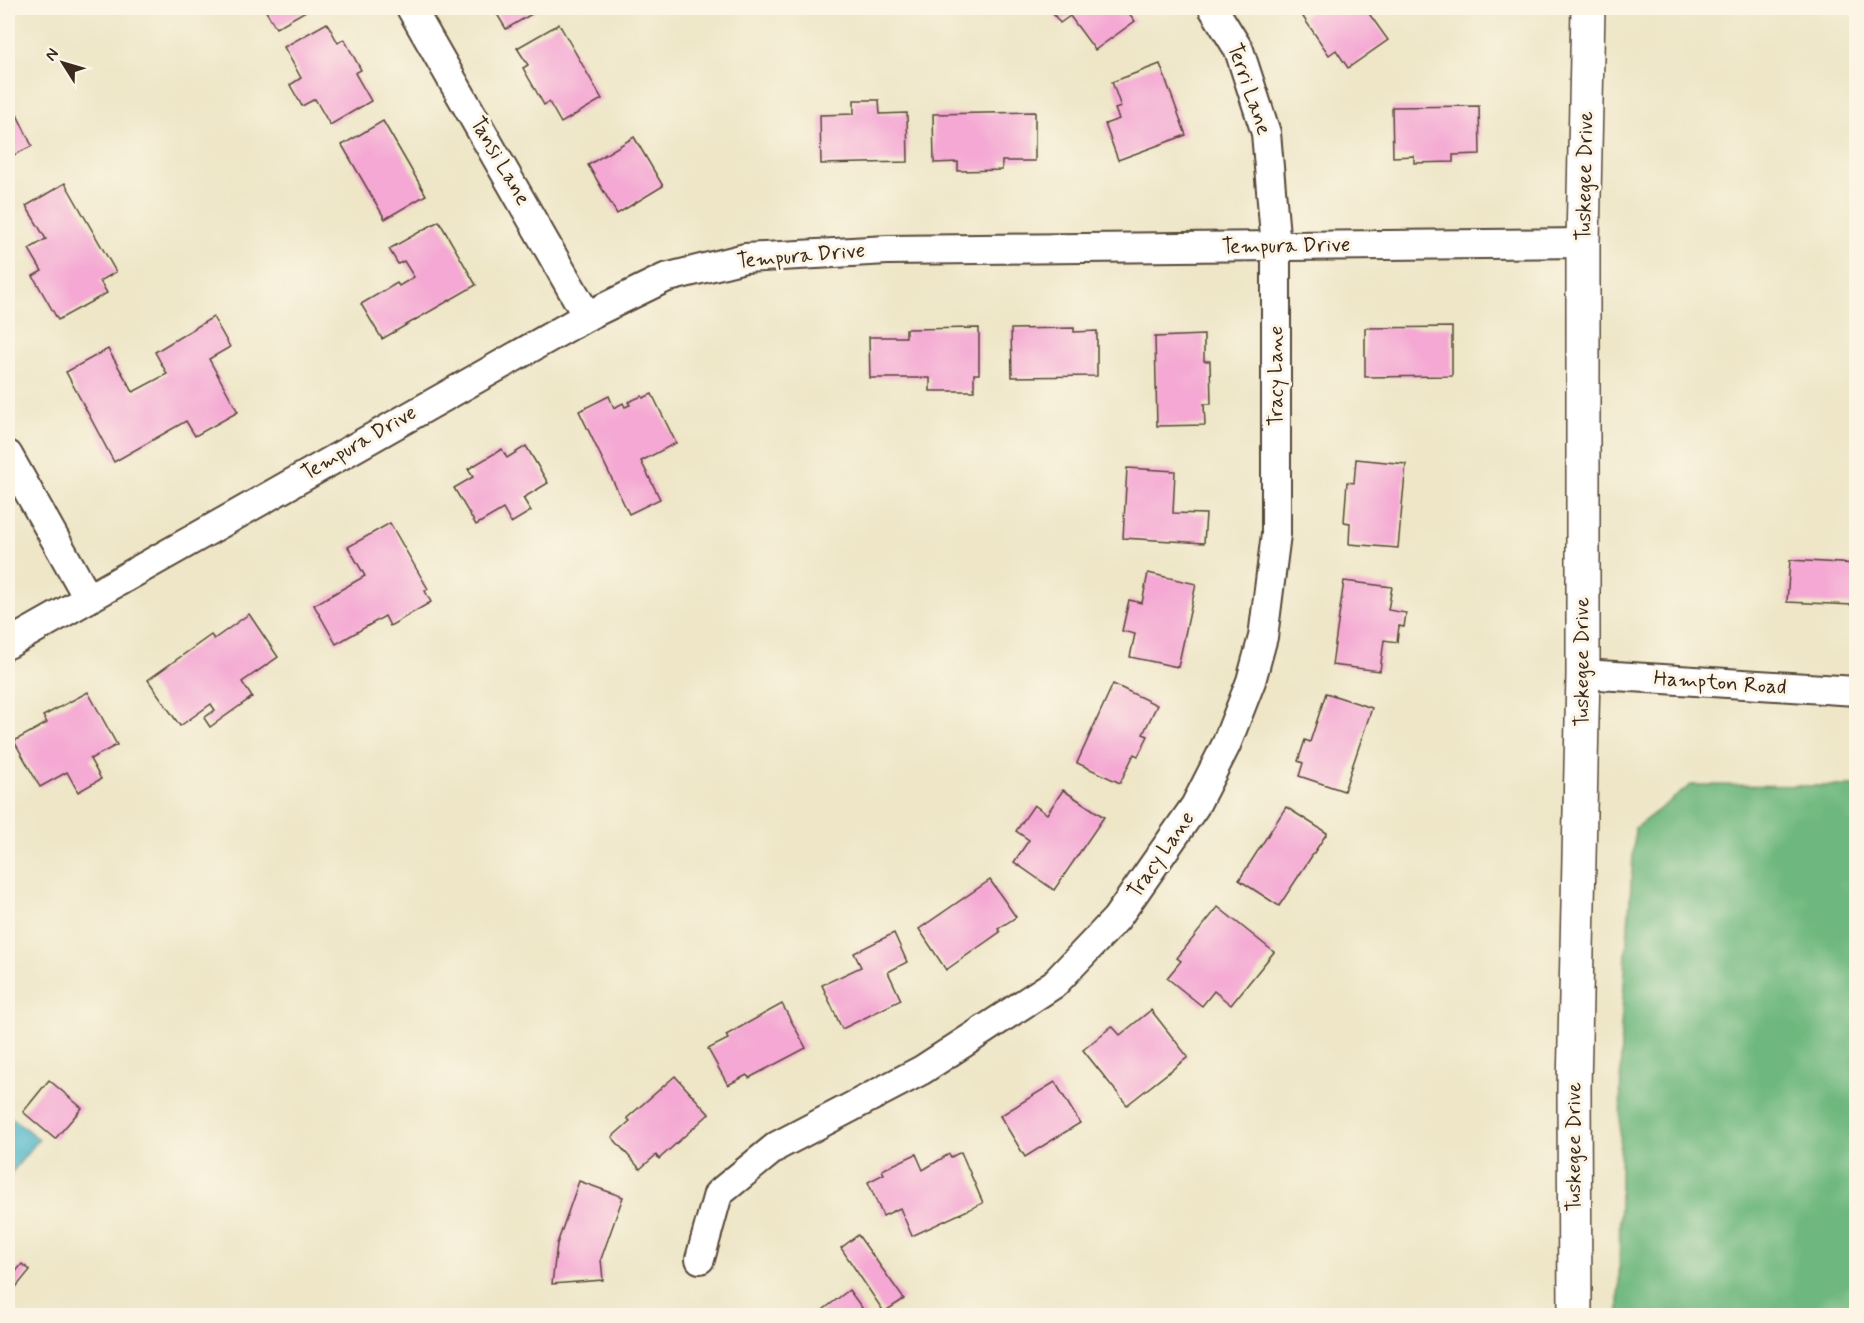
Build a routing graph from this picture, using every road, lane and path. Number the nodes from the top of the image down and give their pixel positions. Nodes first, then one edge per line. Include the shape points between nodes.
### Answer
1 (411, 8) edge
2 (1214, 8) edge
3 (1588, 8) edge
4 (1583, 243) junction
5 (1276, 247) junction
6 (587, 316) junction
7 (8, 455) edge
8 (88, 598) junction
9 (8, 644) edge
10 (1583, 674) junction
11 (1857, 692) edge
12 (700, 1259) dead end
13 (1575, 1316) edge

1 - 6 street, Tansi Lane
2 - 5 street, Terri Lane via 1239,50 1266,133
3 - 4 street, Tuskegee Drive
4 - 5 street, Tempura Drive
4 - 10 street, Tuskegee Drive
5 - 6 street, Tempura Drive via 887,250 745,258 665,278
5 - 12 street, Tracy Lane via 1276,532 1263,637 1226,746 1195,806 1116,919 1054,984 922,1070 777,1146 718,1194
6 - 8 street, Tempura Drive
7 - 8 street
8 - 9 street, Tempura Drive
10 - 11 street, Hampton Road
10 - 13 street, Tuskegee Drive via 1574,1088

